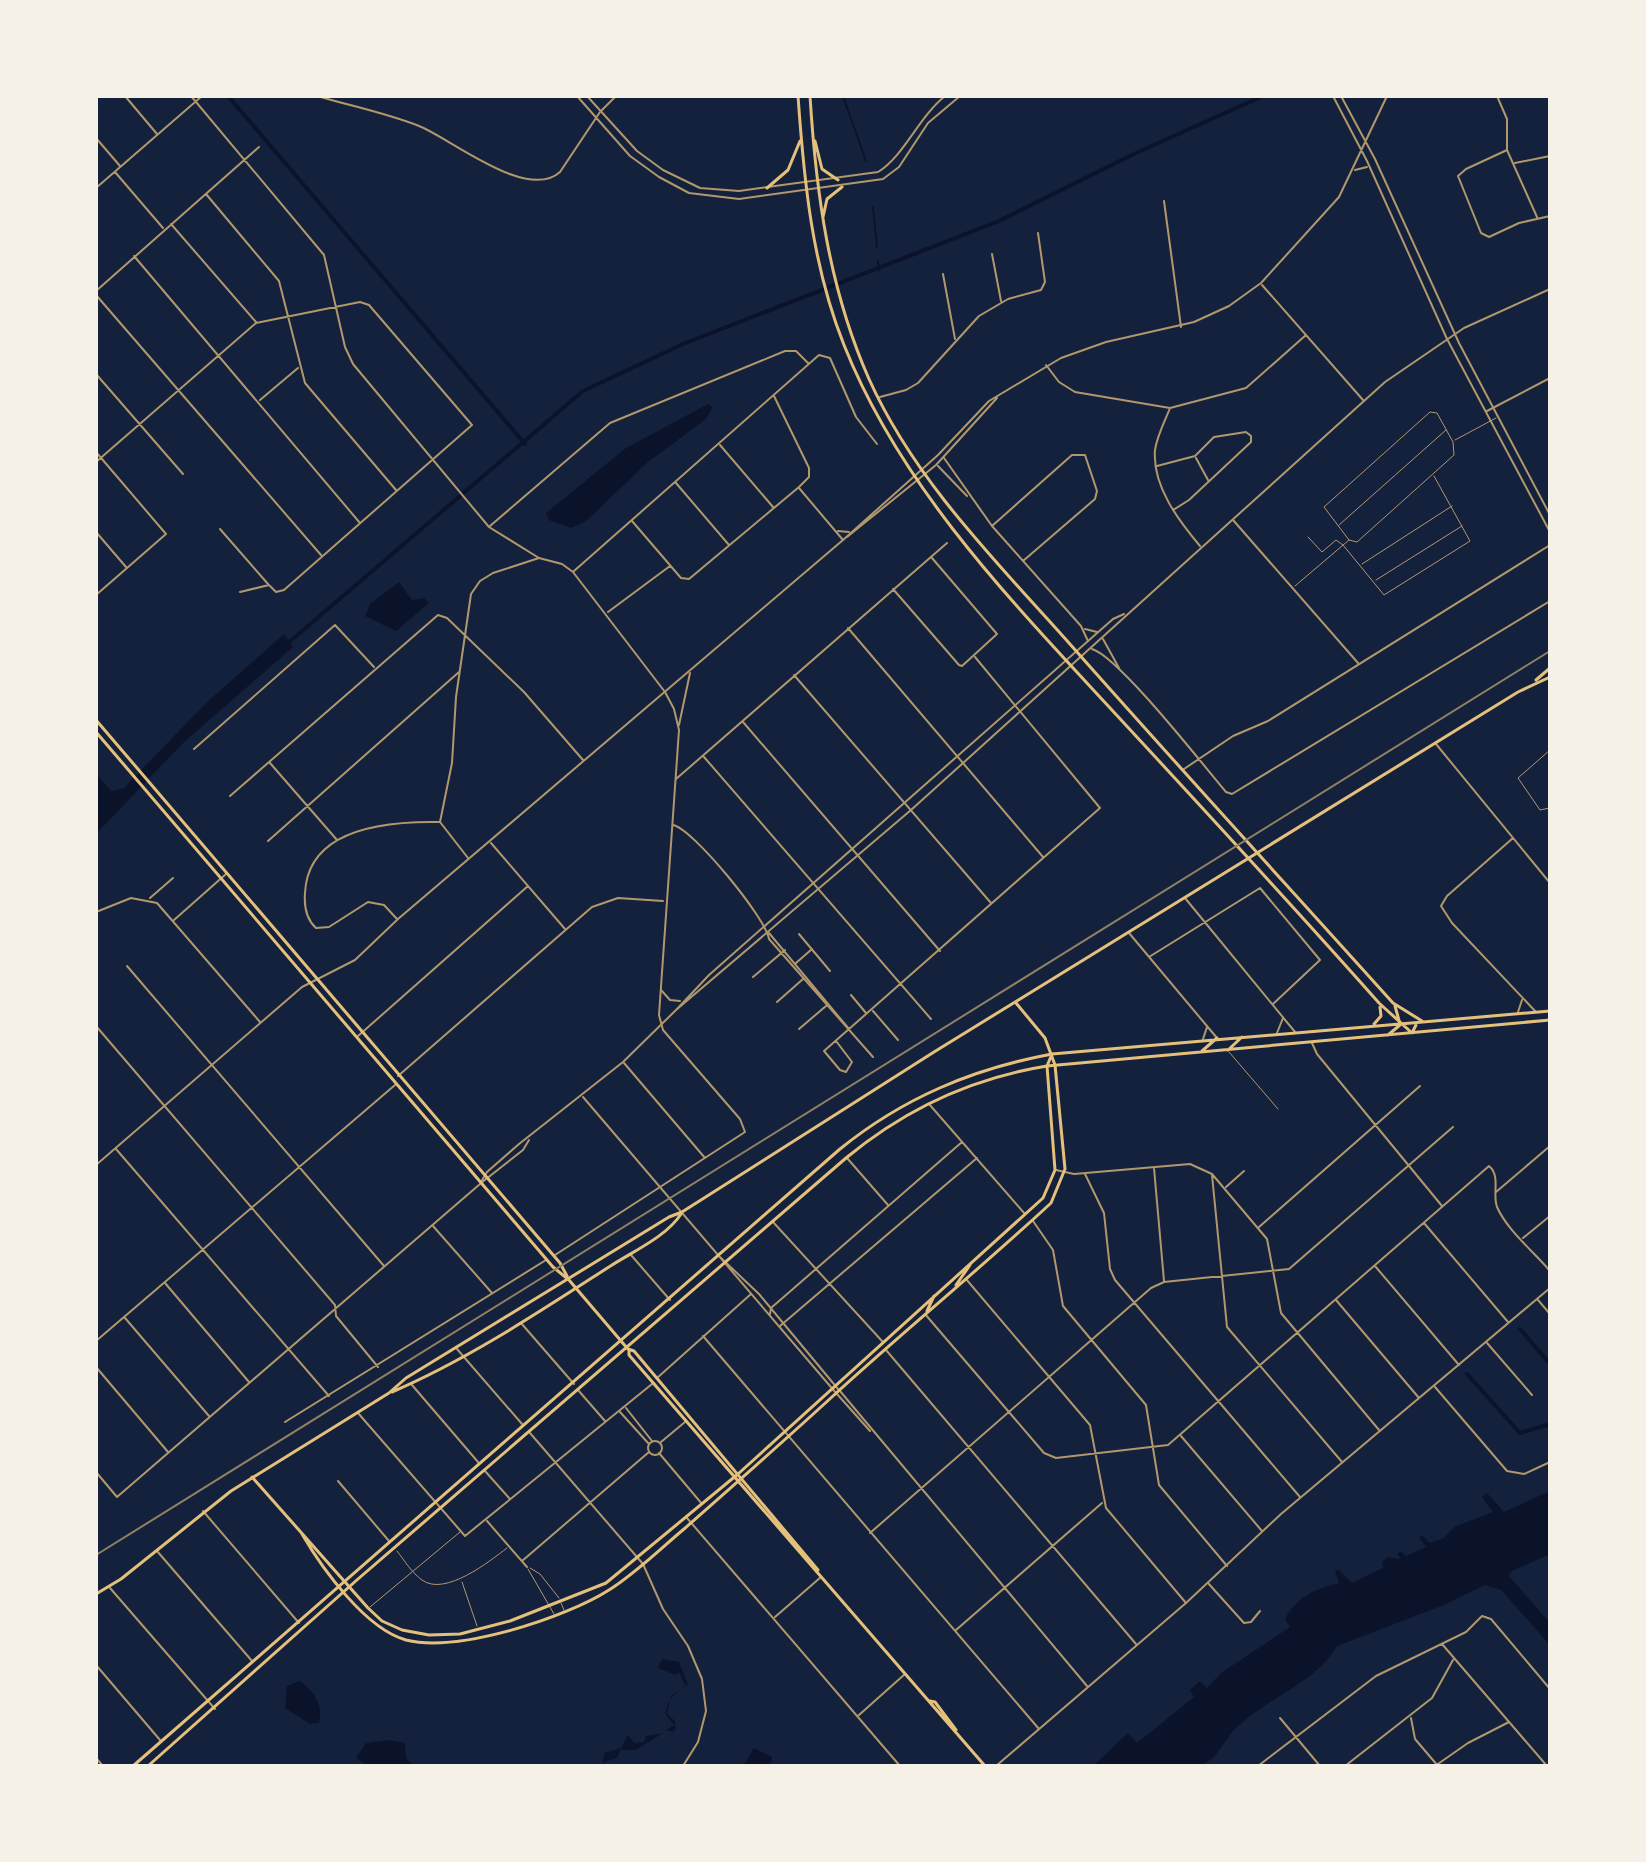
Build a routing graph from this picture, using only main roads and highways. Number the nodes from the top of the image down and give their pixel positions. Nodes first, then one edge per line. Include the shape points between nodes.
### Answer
1 (798, 96) edge
2 (810, 96) edge
3 (812, 130) junction
4 (801, 137) junction
5 (838, 180) road end
6 (842, 187) road end
7 (767, 188) road end
8 (822, 221) junction
9 (1550, 668) edge
10 (1550, 677) edge
11 (1534, 682) junction
12 (96, 720) edge
13 (99, 726) edge
14 (96, 732) edge
15 (1259, 854) junction
16 (1249, 859) junction
17 (1016, 1003) junction
18 (1379, 1003) junction
19 (1393, 1003) junction
20 (1550, 1011) edge
21 (1524, 1013) junction
22 (1550, 1020) edge
23 (1425, 1022) junction
24 (1419, 1023) junction
25 (1516, 1023) junction
26 (1400, 1024) junction
27 (1371, 1026) junction
28 (1412, 1033) junction
29 (1388, 1035) junction
30 (1244, 1036) junction
31 (1217, 1038) junction
32 (1228, 1050) junction
33 (1198, 1053) junction
34 (1052, 1054) junction
35 (1055, 1065) junction
36 (1047, 1066) junction
37 (382, 1068) junction
38 (398, 1076) junction
39 (396, 1085) junction
40 (938, 1087) junction
41 (410, 1090) junction
42 (910, 1101) junction
43 (928, 1103) junction
44 (905, 1116) junction
45 (1052, 1124) junction
46 (1061, 1124) junction
47 (682, 1212) junction
48 (971, 1262) junction
49 (569, 1280) junction
50 (576, 1288) junction
51 (954, 1288) junction
52 (934, 1295) junction
53 (925, 1314) junction
54 (622, 1342) junction
55 (628, 1349) junction
56 (389, 1393) junction
57 (534, 1418) junction
58 (524, 1426) junction
59 (529, 1432) junction
60 (519, 1440) junction
61 (738, 1474) junction
62 (252, 1477) junction
63 (733, 1479) junction
64 (742, 1480) junction
65 (737, 1484) junction
66 (302, 1534) junction
67 (390, 1542) junction
68 (387, 1554) junction
69 (326, 1558) junction
70 (321, 1562) junction
71 (822, 1576) junction
72 (345, 1581) junction
73 (340, 1585) junction
74 (350, 1586) junction
75 (345, 1591) junction
76 (96, 1594) edge
77 (133, 1766) edge
78 (148, 1766) edge
79 (985, 1766) edge

1 - 4 main road
2 - 3 main road
3 - 5 main road via 821,166
3 - 8 main road
4 - 7 main road via 788,170
4 - 16 main road via 805,191 830,305 867,397 913,476 1067,661
6 - 8 main road via 827,199
8 - 15 main road via 841,300 878,398 926,475 951,510
9 - 11 main road
10 - 11 main road
11 - 15 main road
12 - 13 main road
13 - 38 main road
14 - 37 main road
15 - 16 main road
15 - 19 main road
16 - 17 main road
16 - 18 main road
17 - 34 main road
17 - 47 main road
18 - 26 main road
18 - 27 main road via 1381,1016
19 - 23 main road
19 - 26 main road
20 - 21 main road
21 - 23 main road
21 - 25 main road
22 - 25 main road
23 - 24 main road
24 - 26 main road
24 - 28 main road
25 - 28 main road
26 - 27 main road
26 - 28 main road
26 - 29 main road
27 - 30 main road
28 - 29 main road
29 - 32 main road
30 - 31 main road
30 - 32 main road
31 - 33 main road
31 - 34 main road
32 - 33 main road
33 - 35 main road
34 - 35 main road
34 - 36 main road
34 - 40 main road
35 - 36 main road
35 - 46 main road
36 - 43 main road via 980,1082
36 - 45 main road
37 - 38 main road
37 - 39 main road
38 - 41 main road
39 - 41 main road
39 - 49 main road
40 - 42 main road
40 - 43 main road
41 - 49 main road
42 - 44 main road
42 - 54 main road via 840,1149
43 - 44 main road
44 - 55 main road via 846,1158
45 - 46 main road
45 - 48 main road via 1055,1170 1048,1191
46 - 51 main road via 1065,1172 1051,1203
47 - 49 main road
47 - 50 main road via 676,1222
48 - 51 main road
48 - 52 main road
49 - 50 main road
49 - 56 main road
50 - 54 main road
50 - 56 main road
51 - 53 main road
52 - 53 main road
52 - 61 main road
53 - 64 main road
54 - 55 main road
54 - 57 main road
55 - 59 main road
55 - 61 main road
55 - 63 main road
56 - 62 main road
57 - 58 main road
57 - 59 main road
58 - 60 main road
58 - 67 main road
59 - 60 main road
60 - 68 main road
61 - 63 main road
61 - 64 main road
62 - 66 main road
62 - 76 main road
63 - 65 main road
63 - 74 main road via 606,1583 478,1630 444,1635 408,1632 389,1625
64 - 65 main road
64 - 71 main road
65 - 71 main road
65 - 75 main road via 610,1590 480,1638 440,1643 402,1639 375,1625
66 - 69 main road
66 - 70 main road
67 - 68 main road
67 - 72 main road
68 - 74 main road
69 - 70 main road
69 - 72 main road
70 - 73 main road
71 - 79 main road
72 - 73 main road
72 - 74 main road
73 - 75 main road
73 - 77 main road
74 - 75 main road
75 - 78 main road

